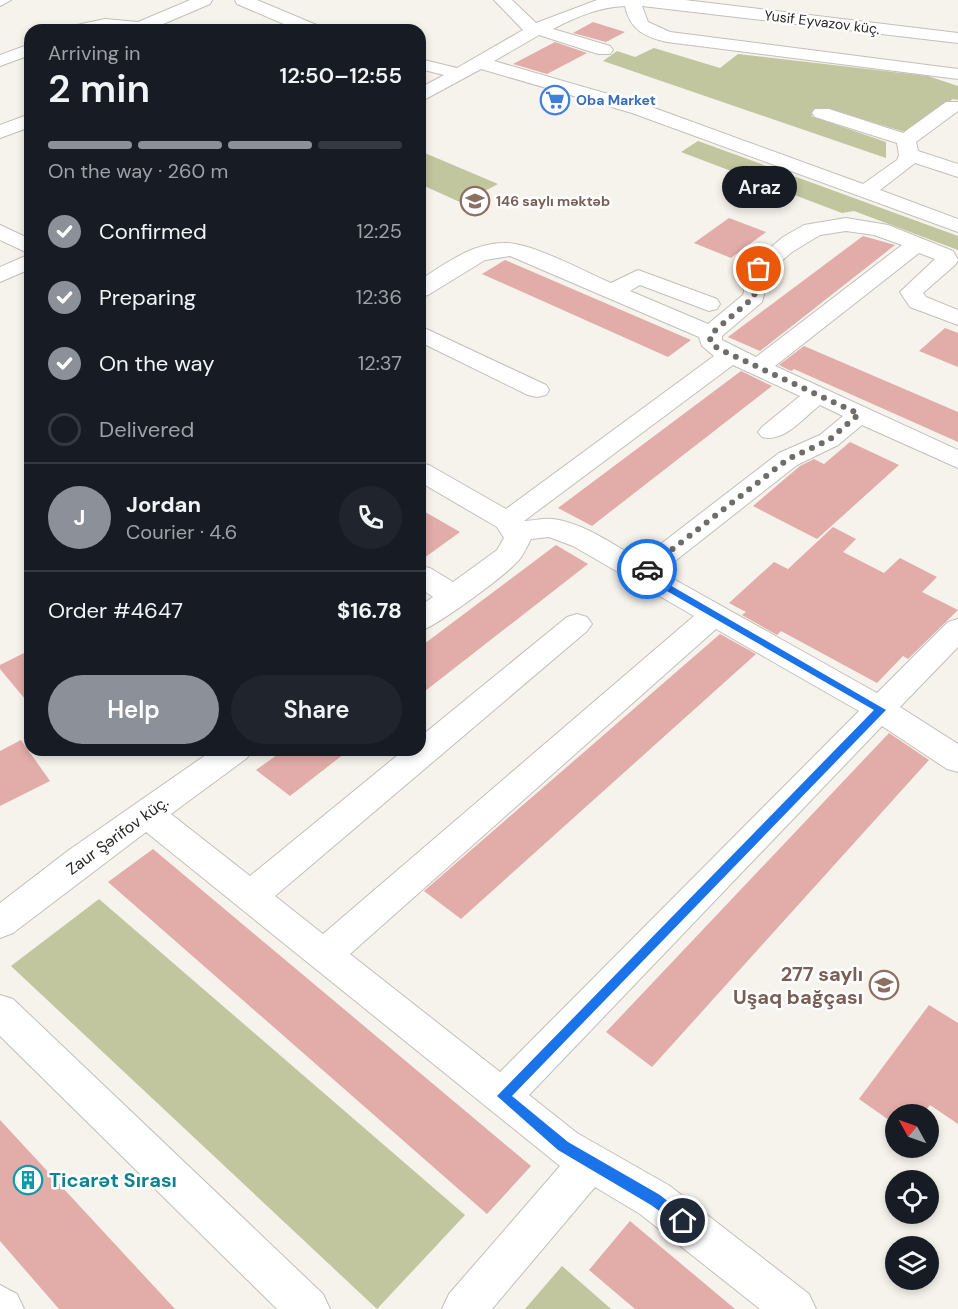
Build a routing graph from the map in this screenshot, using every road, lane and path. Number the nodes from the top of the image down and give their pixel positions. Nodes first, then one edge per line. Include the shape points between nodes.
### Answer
1 (204, 0) edge
2 (243, 0) edge
3 (502, 0) edge
4 (632, 0) edge
5 (837, 5) dead end
6 (953, 20) dead end
7 (829, 23) junction
8 (155, 24) edge
9 (299, 24) edge
10 (643, 29) junction
11 (538, 30) junction
12 (940, 36) junction
13 (958, 38) edge
14 (604, 50) junction
15 (24, 51) edge
16 (0, 61) edge
17 (585, 61) dead end
18 (480, 63) junction
19 (426, 66) edge
20 (566, 72) dead end
21 (460, 74) junction
22 (958, 74) edge
23 (547, 83) junction
24 (426, 93) edge
25 (953, 106) dead end
26 (822, 113) dead end
27 (24, 122) edge
28 (0, 132) edge
29 (907, 147) junction
30 (958, 171) edge
31 (865, 192) junction
32 (958, 226) edge
33 (0, 231) edge
34 (917, 244) junction
35 (24, 245) edge
36 (24, 264) edge
37 (0, 275) edge
38 (426, 287) edge
39 (613, 292) junction
40 (709, 304) dead end
41 (958, 318) edge
42 (711, 334) junction
43 (426, 336) edge
44 (732, 355) junction
45 (759, 367) junction
46 (537, 390) dead end
47 (817, 395) junction
48 (859, 414) junction
49 (771, 432) dead end
50 (958, 460) edge
51 (426, 475) edge
52 (512, 526) junction
53 (642, 573) junction
54 (426, 579) edge
55 (455, 597) junction
56 (714, 615) junction
57 (426, 617) edge
58 (578, 624) dead end
59 (958, 629) edge
60 (881, 710) junction
61 (426, 750) edge
62 (227, 756) edge
63 (418, 756) edge
64 (958, 760) edge
65 (146, 813) junction
66 (250, 895) junction
67 (5, 910) edge
68 (326, 954) junction
69 (0, 1011) edge
70 (503, 1096) junction
71 (589, 1162) junction
72 (308, 1309) edge
73 (464, 1309) edge
74 (794, 1309) edge

1 - 8 street
2 - 9 street
3 - 11 street
4 - 7 street, Yusif Eyvazov küç.
4 - 10 street via 636,20
4 - 11 street, Yusif Eyvazov küç. via 594,6
5 - 7 street
6 - 12 street
7 - 12 street, Yusif Eyvazov küç.
10 - 14 street
10 - 22 street via 667,37
11 - 14 street
11 - 18 street, Yusif Eyvazov küç.
12 - 13 street, Yusif Eyvazov küç.
14 - 17 street
15 - 16 street
18 - 21 street, Yusif Eyvazov küç.
18 - 23 street
19 - 21 street
20 - 23 street
21 - 24 street, Yusif Eyvazov küç.
23 - 31 street via 639,109
25 - 29 street
26 - 29 street
27 - 28 street
29 - 30 street
29 - 31 street via 905,163
31 - 32 street
33 - 35 street
34 - 41 street via 945,256 946,260 911,292 913,297
34 - 42 street via 863,225 812,230 759,269 754,297
34 - 45 street
36 - 37 street
38 - 39 street via 487,251 501,248
39 - 40 street via 638,277
39 - 42 street
42 - 44 street via 710,341
43 - 46 street
44 - 45 street
44 - 52 street
45 - 47 street
47 - 48 street
47 - 49 street
48 - 50 street
48 - 53 street via 829,440 788,459
51 - 52 street
52 - 53 street via 567,533
52 - 55 street via 518,538 507,556
53 - 56 street
54 - 55 street
55 - 57 street
56 - 60 street
56 - 68 street
58 - 61 street
59 - 60 street
60 - 64 street
60 - 70 street
62 - 65 street, Zaur Şərifov küç.
63 - 66 street
65 - 66 street
65 - 67 street, Zaur Şərifov küç.
66 - 68 street
68 - 70 street
69 - 72 street
70 - 71 street via 563,1146
71 - 73 street
71 - 74 street via 655,1200

